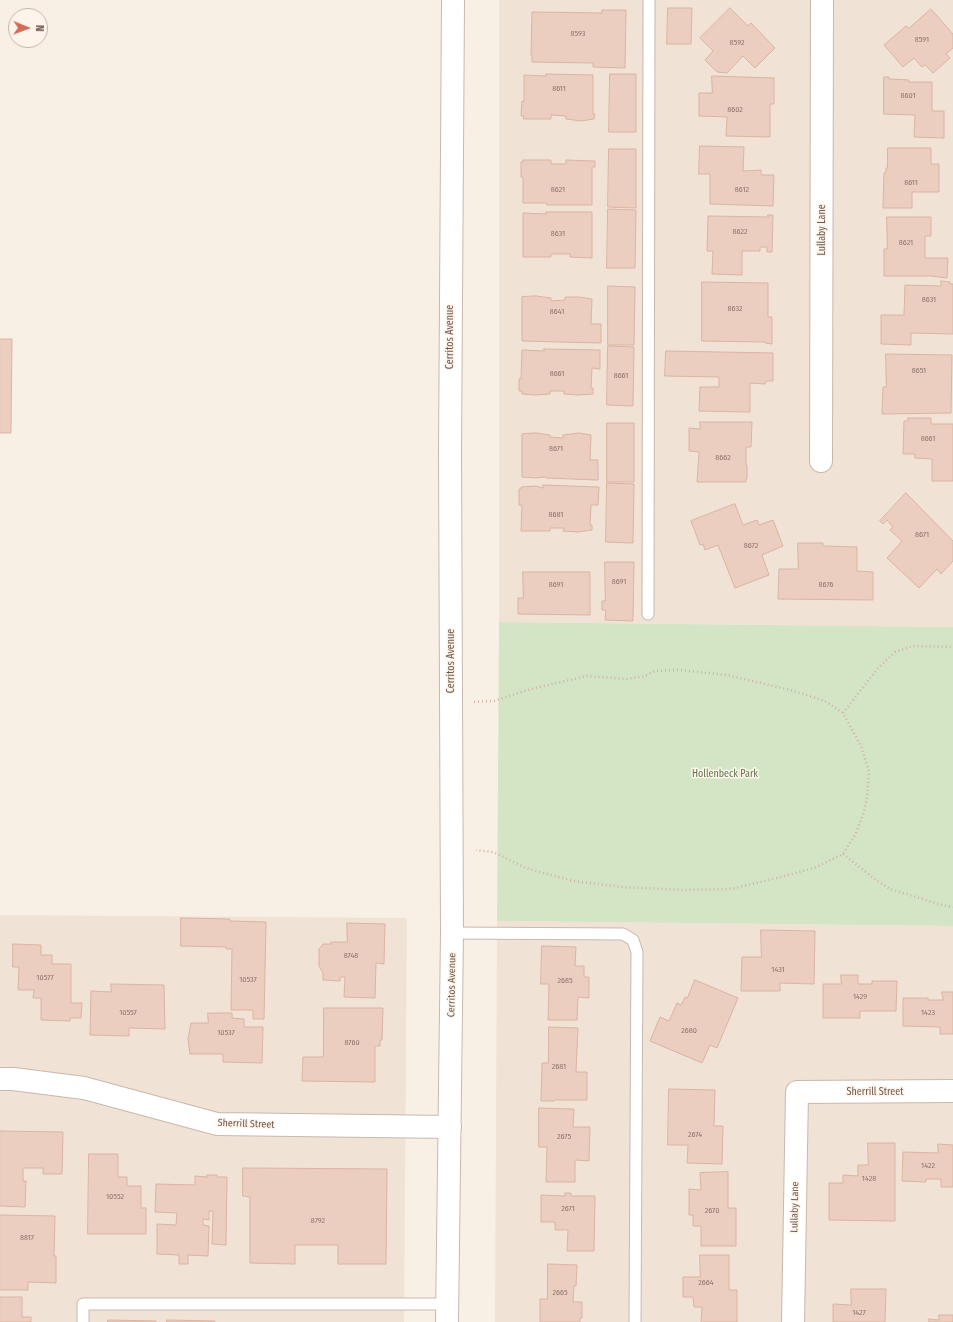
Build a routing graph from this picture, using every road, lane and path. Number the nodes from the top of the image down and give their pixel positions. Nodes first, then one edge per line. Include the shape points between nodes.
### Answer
1 (453, 0) edge
2 (649, 0) edge
3 (822, 0) edge
4 (821, 460) dead end
5 (648, 614) dead end
6 (953, 647) edge
7 (451, 703) junction
8 (843, 713) junction
9 (451, 847) junction
10 (843, 854) junction
11 (953, 907) edge
12 (452, 933) junction
13 (0, 1079) edge
14 (797, 1092) joint
15 (953, 1092) edge
16 (450, 1127) junction
17 (447, 1313) edge
18 (84, 1322) edge
19 (635, 1322) edge
20 (793, 1322) edge

1 - 7 street, Cerritos Avenue
2 - 5 lane
3 - 4 street, Lullaby Lane
6 - 8 path via 913,646 895,652 878,668
7 - 8 path via 494,701 587,676 627,679 645,676 655,671 679,670 727,675 790,690 825,701
7 - 9 street, Cerritos Avenue
8 - 10 path via 862,748 869,772 864,812 855,835
9 - 10 path via 493,852 526,868 573,881 683,890 731,889 814,868
9 - 12 street, Cerritos Avenue
10 - 11 path via 890,889
12 - 16 street, Cerritos Avenue
12 - 19 lane via 623,934 634,940 637,952
13 - 16 street, Sherrill Street via 84,1088 217,1124
14 - 15 street, Sherrill Street
14 - 20 street, Lullaby Lane
16 - 17 street, Cerritos Avenue
17 - 18 lane via 84,1304

